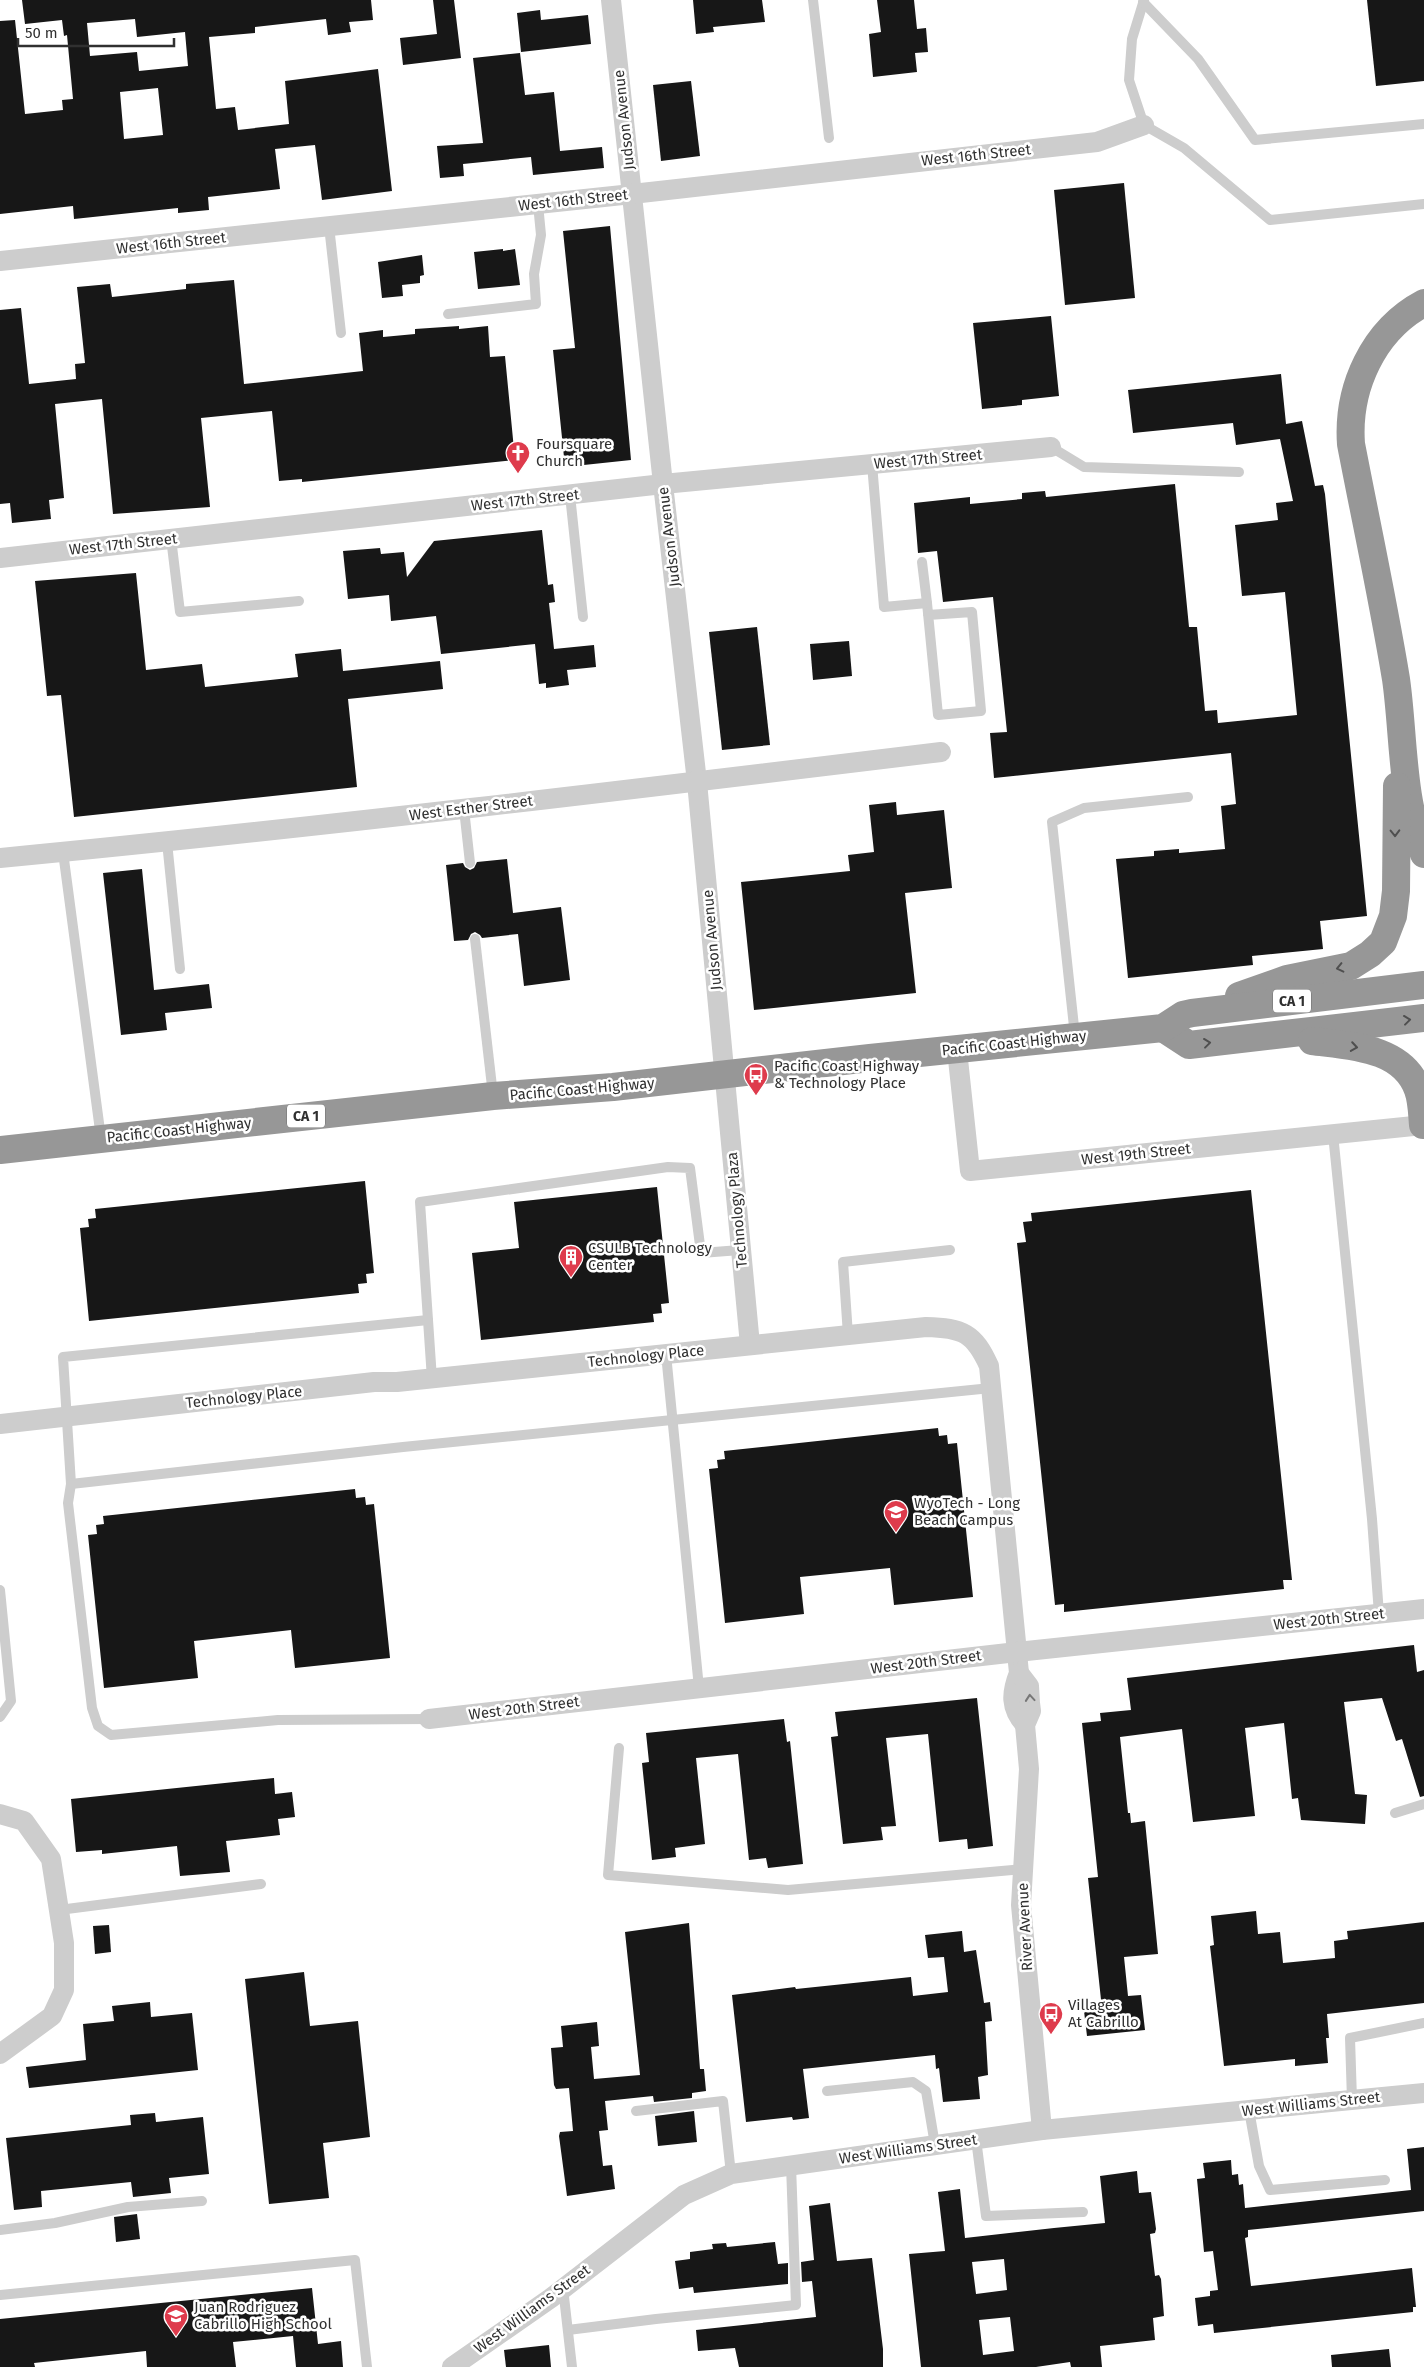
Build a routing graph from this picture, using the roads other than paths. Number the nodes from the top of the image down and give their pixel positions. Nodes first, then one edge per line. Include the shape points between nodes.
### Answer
1 (611, 0) edge
2 (813, 0) edge
3 (1144, 1) edge
4 (1424, 124) edge
5 (1144, 125) junction
6 (829, 138) dead end
7 (632, 194) junction
8 (538, 204) junction
9 (1424, 204) edge
10 (329, 226) junction
11 (0, 261) edge
12 (1424, 303) edge
13 (448, 314) dead end
14 (341, 333) dead end
15 (1051, 447) joint
16 (872, 464) junction
17 (1239, 472) dead end
18 (662, 484) junction
19 (570, 495) junction
20 (172, 538) junction
21 (0, 558) edge
22 (922, 562) dead end
23 (299, 601) dead end
24 (927, 603) junction
25 (928, 615) junction
26 (583, 617) dead end
27 (1400, 732) junction
28 (941, 752) dead end
29 (697, 782) junction
30 (1188, 797) dead end
31 (464, 809) junction
32 (167, 842) junction
33 (63, 852) junction
34 (1424, 854) edge
35 (0, 858) edge
36 (470, 862) dead end
37 (476, 939) dead end
38 (180, 969) dead end
39 (1424, 985) edge
40 (1192, 1013) junction
41 (1424, 1018) edge
42 (1164, 1028) junction
43 (1271, 1036) junction
44 (1075, 1037) junction
45 (957, 1050) junction
46 (725, 1075) junction
47 (493, 1096) junction
48 (1424, 1125) edge
49 (1333, 1134) junction
50 (101, 1139) junction
51 (0, 1150) edge
52 (740, 1250) junction
53 (950, 1250) dead end
54 (428, 1320) junction
55 (848, 1335) junction
56 (750, 1346) junction
57 (666, 1354) junction
58 (432, 1378) junction
59 (991, 1388) junction
60 (65, 1416) junction
61 (673, 1421) junction
62 (0, 1424) edge
63 (72, 1484) junction
64 (0, 1590) edge
65 (1424, 1609) edge
66 (1379, 1614) junction
67 (1016, 1652) junction
68 (699, 1688) junction
69 (0, 1717) edge
70 (429, 1719) joint
71 (619, 1748) dead end
72 (1424, 1804) edge
73 (1395, 1813) dead end
74 (0, 1814) edge
75 (1023, 1869) junction
76 (260, 1884) dead end
77 (59, 1910) junction
78 (1424, 2023) edge
79 (0, 2054) edge
80 (827, 2091) dead end
81 (1424, 2092) edge
82 (1352, 2100) junction
83 (1249, 2110) junction
84 (636, 2111) dead end
85 (1042, 2130) junction
86 (976, 2140) junction
87 (935, 2145) junction
88 (791, 2166) junction
89 (731, 2174) junction
90 (1385, 2180) dead end
91 (202, 2201) dead end
92 (1083, 2212) dead end
93 (0, 2230) edge
94 (563, 2288) junction
95 (0, 2295) edge
96 (568, 2330) junction
97 (367, 2367) edge
98 (452, 2367) edge
99 (572, 2367) edge

1 - 7 street, Judson Avenue
2 - 6 lane
3 - 4 lane via 1198,59 1255,140
3 - 5 lane via 1132,39 1129,80
5 - 7 street, West 16th Street via 1097,142
5 - 9 lane via 1184,148 1270,220
7 - 8 street, West 16th Street
7 - 18 street, Judson Avenue
8 - 10 street, West 16th Street
8 - 13 lane via 541,235 534,274 536,304
10 - 11 street, West 16th Street
10 - 14 lane
12 - 27 highway via 1386,333 1364,366 1354,396 1350,428 1396,680
15 - 16 street, West 17th Street
15 - 17 lane via 1084,467
16 - 18 street, West 17th Street
16 - 24 lane via 884,607
18 - 19 street, West 17th Street
18 - 29 street, Judson Avenue
19 - 20 street, West 17th Street
19 - 26 lane
20 - 21 street, West 17th Street
20 - 23 lane via 180,612
22 - 24 lane
24 - 25 lane
25 - 25 lane via 938,715 981,711 972,612
27 - 34 highway via 1411,806
27 -> 40 highway via 1395,811 1396,891 1393,916 1383,942 1351,966 1287,979
28 - 29 street, West Esther Street
29 - 31 street, West Esther Street
29 - 46 street, Judson Avenue
30 - 44 lane via 1084,808 1052,822
31 - 32 street, West Esther Street
31 - 36 lane
32 - 33 street, West Esther Street
32 - 38 lane
33 - 35 street, West Esther Street
33 - 50 lane
37 - 47 lane
39 - 40 highway, Pacific Coast Highway / CA 1
40 - 42 highway, Pacific Coast Highway / CA 1 via 1183,1014
43 -> 41 highway, CA 1
42 -> 43 highway, CA 1 via 1188,1045
42 - 44 highway, Pacific Coast Highway / CA 1
43 -> 48 highway via 1380,1052 1410,1074 1419,1093
44 - 45 highway, Pacific Coast Highway / CA 1
45 - 46 highway, Pacific Coast Highway / CA 1
45 - 49 street, West 19th Street via 970,1171
46 - 47 highway, Pacific Coast Highway / CA 1
46 - 52 street, Technology Plaza
47 - 50 highway, Pacific Coast Highway / CA 1
48 - 49 street, West 19th Street
49 - 66 lane
50 - 51 highway, Pacific Coast Highway / CA 1
52 - 54 lane via 701,1253 690,1168 668,1168 420,1202
52 - 56 street, Technology Plaza
53 - 55 lane via 843,1262
54 - 58 lane
54 - 60 lane via 62,1357
55 - 56 street, Technology Place
55 - 59 street, Technology Place via 926,1327 967,1334 979,1345 989,1366
56 - 57 street, Technology Place
57 - 58 street, Technology Place
57 - 61 lane
58 - 60 street, Technology Place
59 - 61 lane
59 - 67 street, Technology Place
60 - 62 street, Technology Place
60 - 63 lane
61 - 63 lane
61 - 68 lane
63 - 70 lane via 68,1503 92,1708 98,1726 111,1735 278,1720
64 - 69 lane via 11,1701
65 - 66 street, West 20th Street
66 - 67 street, West 20th Street
67 - 68 street, West 20th Street
67 - 75 street, River Avenue via 1018,1673 1029,1686 1031,1711 1025,1725 1029,1769
68 - 70 street, West 20th Street
71 - 75 lane via 608,1875 788,1890
72 - 73 lane
74 - 77 street via 24,1821 51,1859
75 - 85 street, River Avenue via 1020,1905
76 - 77 lane
77 - 79 street via 64,1943 64,1990 52,2016
78 - 82 lane via 1350,2038
80 - 87 lane via 919,2084 926,2091
81 - 82 street, West Williams Street
82 - 83 street, West Williams Street
83 - 85 street, West Williams Street
83 - 90 lane via 1259,2166 1270,2190
84 - 89 lane via 724,2101
85 - 86 street, West Williams Street
86 - 87 street, West Williams Street
86 - 92 lane via 986,2216
87 - 88 street, West Williams Street
88 - 89 street, West Williams Street
88 - 96 lane via 796,2305
89 - 94 street, West Williams Street via 684,2195
91 - 93 lane via 128,2207 55,2223
94 - 96 lane
94 - 98 street, West Williams Street
95 - 97 lane via 355,2260
96 - 99 lane

